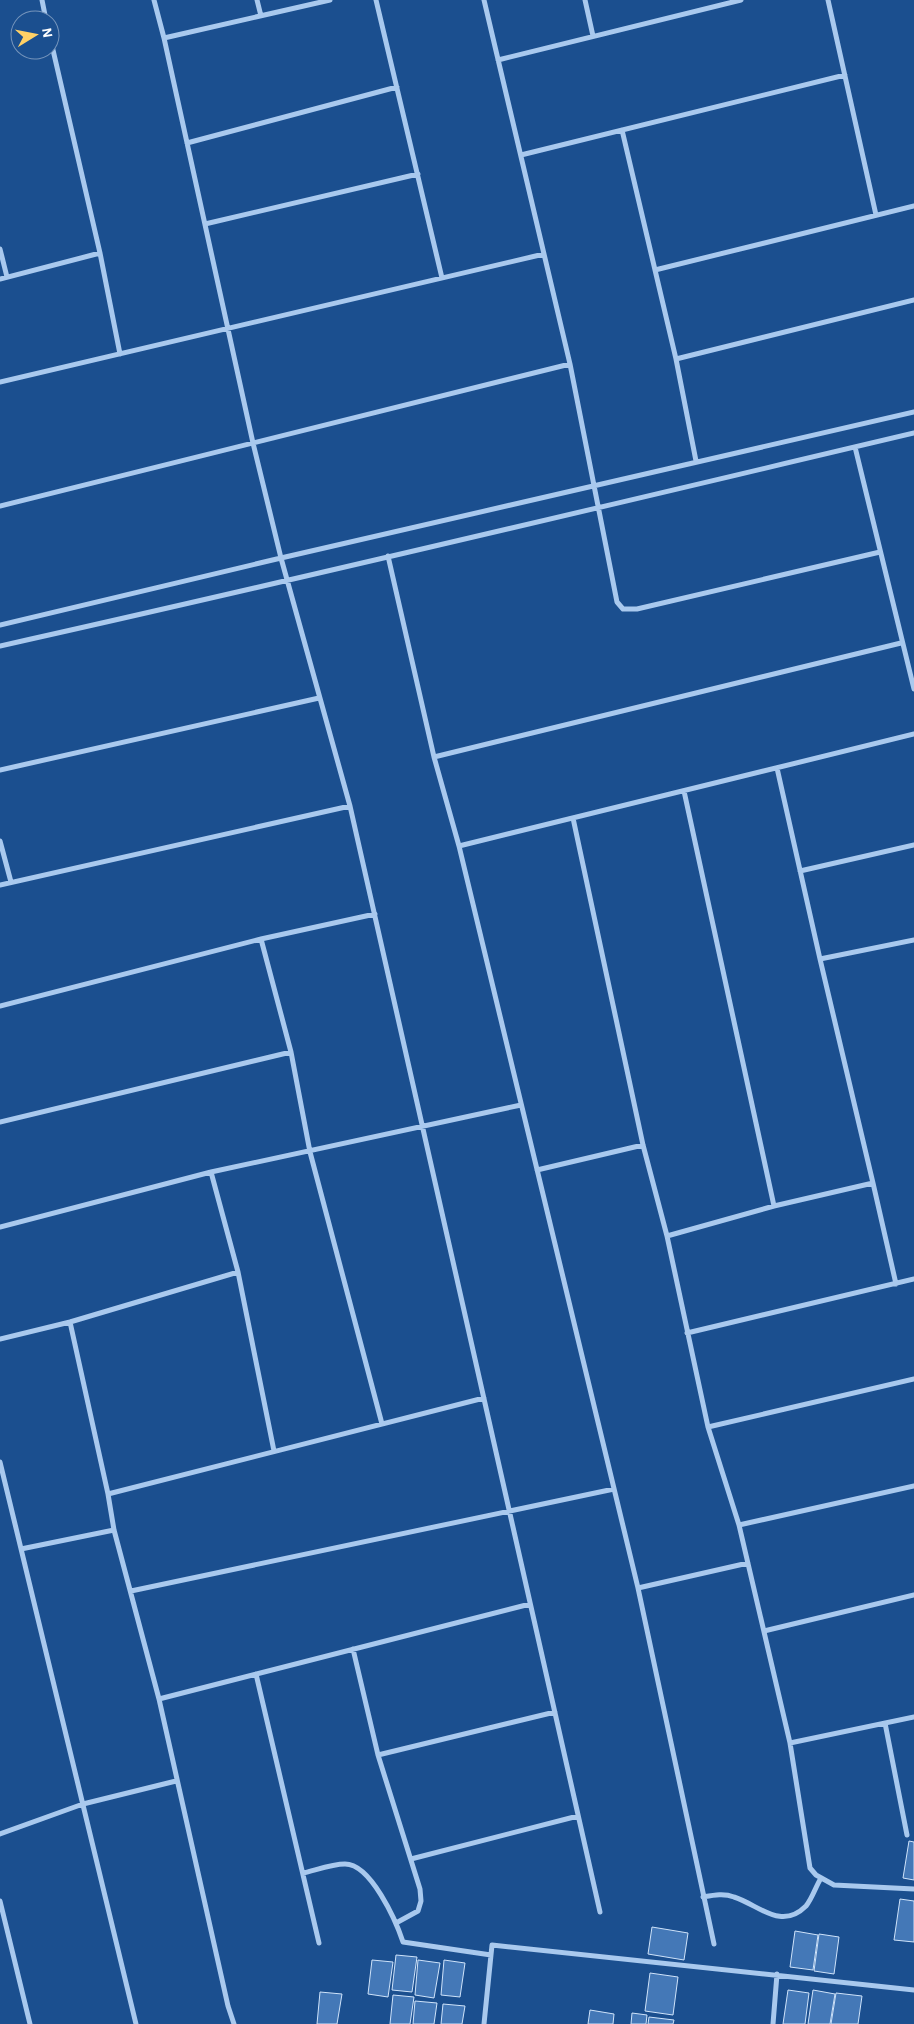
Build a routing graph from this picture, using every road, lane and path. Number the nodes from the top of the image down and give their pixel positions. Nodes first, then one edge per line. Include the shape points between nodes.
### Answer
1 (154, 0) edge
2 (257, 0) edge
3 (330, 0) edge
4 (376, 0) edge
5 (484, 0) edge
6 (585, 0) edge
7 (741, 0) edge
8 (828, 0) edge
9 (261, 16) junction
10 (593, 36) junction
11 (164, 38) junction
12 (56, 60) edge
13 (498, 60) junction
14 (845, 75) junction
15 (397, 87) junction
16 (622, 130) junction
17 (187, 143) junction
18 (521, 155) junction
19 (418, 174) junction
20 (914, 206) edge
21 (876, 215) junction
22 (205, 224) junction
23 (0, 249) edge
24 (100, 253) junction
25 (544, 254) junction
26 (655, 270) junction
27 (7, 278) junction
28 (442, 278) junction
29 (0, 279) edge
30 (914, 300) edge
31 (228, 328) junction
32 (120, 354) junction
33 (676, 359) junction
34 (570, 364) junction
35 (0, 382) edge
36 (914, 412) edge
37 (914, 433) edge
38 (253, 443) junction
39 (855, 447) junction
40 (696, 461) junction
41 (594, 486) junction
42 (0, 506) edge
43 (599, 506) junction
44 (880, 552) junction
45 (388, 556) junction
46 (281, 558) junction
47 (288, 582) junction
48 (0, 624) edge
49 (901, 643) junction
50 (0, 646) edge
51 (914, 690) edge
52 (319, 698) junction
53 (914, 734) edge
54 (434, 757) junction
55 (777, 768) junction
56 (0, 770) edge
57 (684, 791) junction
58 (350, 806) junction
59 (573, 818) junction
60 (0, 841) edge
61 (914, 845) edge
62 (459, 846) junction
63 (800, 871) junction
64 (11, 882) junction
65 (0, 885) edge
66 (375, 914) junction
67 (261, 939) junction
68 (914, 940) edge
69 (820, 958) junction
70 (0, 1006) edge
71 (291, 1052) junction
72 (521, 1104) junction
73 (0, 1122) edge
74 (422, 1125) junction
75 (643, 1145) junction
76 (310, 1152) junction
77 (537, 1170) junction
78 (210, 1172) junction
79 (873, 1183) junction
80 (774, 1206) junction
81 (0, 1227) edge
82 (667, 1236) junction
83 (238, 1272) junction
84 (914, 1279) edge
85 (896, 1284) junction
86 (70, 1322) junction
87 (687, 1333) junction
88 (0, 1339) edge
89 (914, 1379) edge
90 (484, 1398) junction
91 (382, 1424) junction
92 (708, 1426) junction
93 (274, 1451) junction
94 (0, 1462) edge
95 (3, 1486) edge
96 (914, 1486) edge
97 (614, 1489) junction
98 (108, 1494) junction
99 (510, 1511) junction
100 (739, 1525) junction
101 (114, 1530) junction
102 (21, 1549) junction
103 (748, 1563) junction
104 (638, 1588) junction
105 (131, 1590) junction
106 (914, 1595) edge
107 (530, 1604) junction
108 (764, 1631) junction
109 (353, 1649) junction
110 (256, 1674) junction
111 (159, 1698) junction
112 (555, 1712) junction
113 (914, 1717) edge
114 (885, 1723) junction
115 (790, 1743) junction
116 (378, 1755) junction
117 (176, 1781) junction
118 (83, 1804) junction
119 (578, 1816) junction
120 (0, 1834) edge
121 (907, 1835) dead end
122 (410, 1859) junction
123 (303, 1874) junction
124 (821, 1878) junction
125 (914, 1889) edge
126 (703, 1896) junction
127 (0, 1902) edge
128 (600, 1912) dead end
129 (396, 1923) junction
130 (319, 1943) dead end
131 (714, 1944) dead end
132 (491, 1955) junction
133 (777, 1974) junction
134 (914, 1990) edge
135 (30, 2024) edge
136 (136, 2024) edge
137 (234, 2024) edge
138 (484, 2024) edge
139 (773, 2024) edge

1 - 11 street
2 - 9 street
3 - 9 street
4 - 15 street
5 - 13 street
6 - 10 street
7 - 10 street
8 - 14 street
9 - 11 street
10 - 13 street
11 - 17 street
12 - 24 street
13 - 18 street
14 - 16 street
14 - 21 street
15 - 17 street
15 - 19 street
16 - 18 street
16 - 26 street
17 - 22 street
18 - 25 street
19 - 22 street
19 - 28 street
20 - 21 street
21 - 26 street
22 - 31 street
23 - 27 street
24 - 27 street
24 - 32 street
25 - 28 street
25 - 34 street
26 - 33 street
27 - 29 street
28 - 31 street
30 - 33 street
31 - 32 street
31 - 38 street
32 - 35 street
33 - 40 street
34 - 38 street
34 - 41 street
36 - 40 street
37 - 39 street
38 - 42 street
38 - 46 street
39 - 43 street
39 - 44 street
40 - 41 street
41 - 43 street
41 - 46 street
43 - 44 street via 617,602 623,610
43 - 45 street
44 - 49 street
45 - 47 street
45 - 54 street
46 - 47 street
46 - 48 street
47 - 50 street
47 - 52 street
49 - 51 street
49 - 54 street
52 - 56 street
52 - 58 street
53 - 55 street
54 - 62 street
55 - 57 street
55 - 63 street
57 - 59 street
57 - 80 street
58 - 64 street
58 - 66 street
59 - 62 street
59 - 75 street
60 - 64 street
61 - 63 street
62 - 72 street
63 - 69 street
64 - 65 street
66 - 67 street
66 - 74 street
67 - 70 street
67 - 71 street
68 - 69 street
69 - 79 street
71 - 73 street
71 - 76 street
72 - 74 street
72 - 77 street
74 - 76 street
74 - 90 street
75 - 77 street
75 - 82 street
76 - 78 street
76 - 91 street
77 - 97 street
78 - 81 street
78 - 83 street
79 - 80 street
79 - 85 street
80 - 82 street
82 - 87 street
83 - 86 street
83 - 93 street
84 - 85 street
85 - 87 street
86 - 88 street
86 - 98 street
87 - 92 street
89 - 92 street
90 - 91 street
90 - 99 street
91 - 93 street
92 - 100 street
93 - 98 street
94 - 95 street
95 - 102 street
96 - 100 street
97 - 99 street
97 - 104 street
98 - 101 street
99 - 105 street
99 - 107 street
100 - 103 street
101 - 102 street
101 - 105 street
102 - 118 street
103 - 104 street
103 - 108 street
104 - 126 street
105 - 111 street
106 - 108 street
107 - 109 street
107 - 112 street
108 - 115 street
109 - 110 street
109 - 116 street
110 - 111 street
110 - 123 street
111 - 117 street
112 - 116 street
112 - 119 street
113 - 114 street
114 - 115 street
114 - 121 street
115 - 124 street via 810,1868
116 - 122 street
117 - 118 street
117 - 137 street
118 - 120 street
118 - 136 street
119 - 122 street
119 - 128 street
122 - 129 street via 421,1901 418,1911
123 - 129 street via 344,1864 355,1865 364,1872
123 - 130 street
124 - 125 street via 834,1886
124 - 126 street via 807,1904 785,1917 774,1916 733,1896
126 - 131 street
127 - 135 street
129 - 132 street via 403,1942
132 - 133 street via 492,1945
132 - 138 street
133 - 134 street
133 - 139 street

